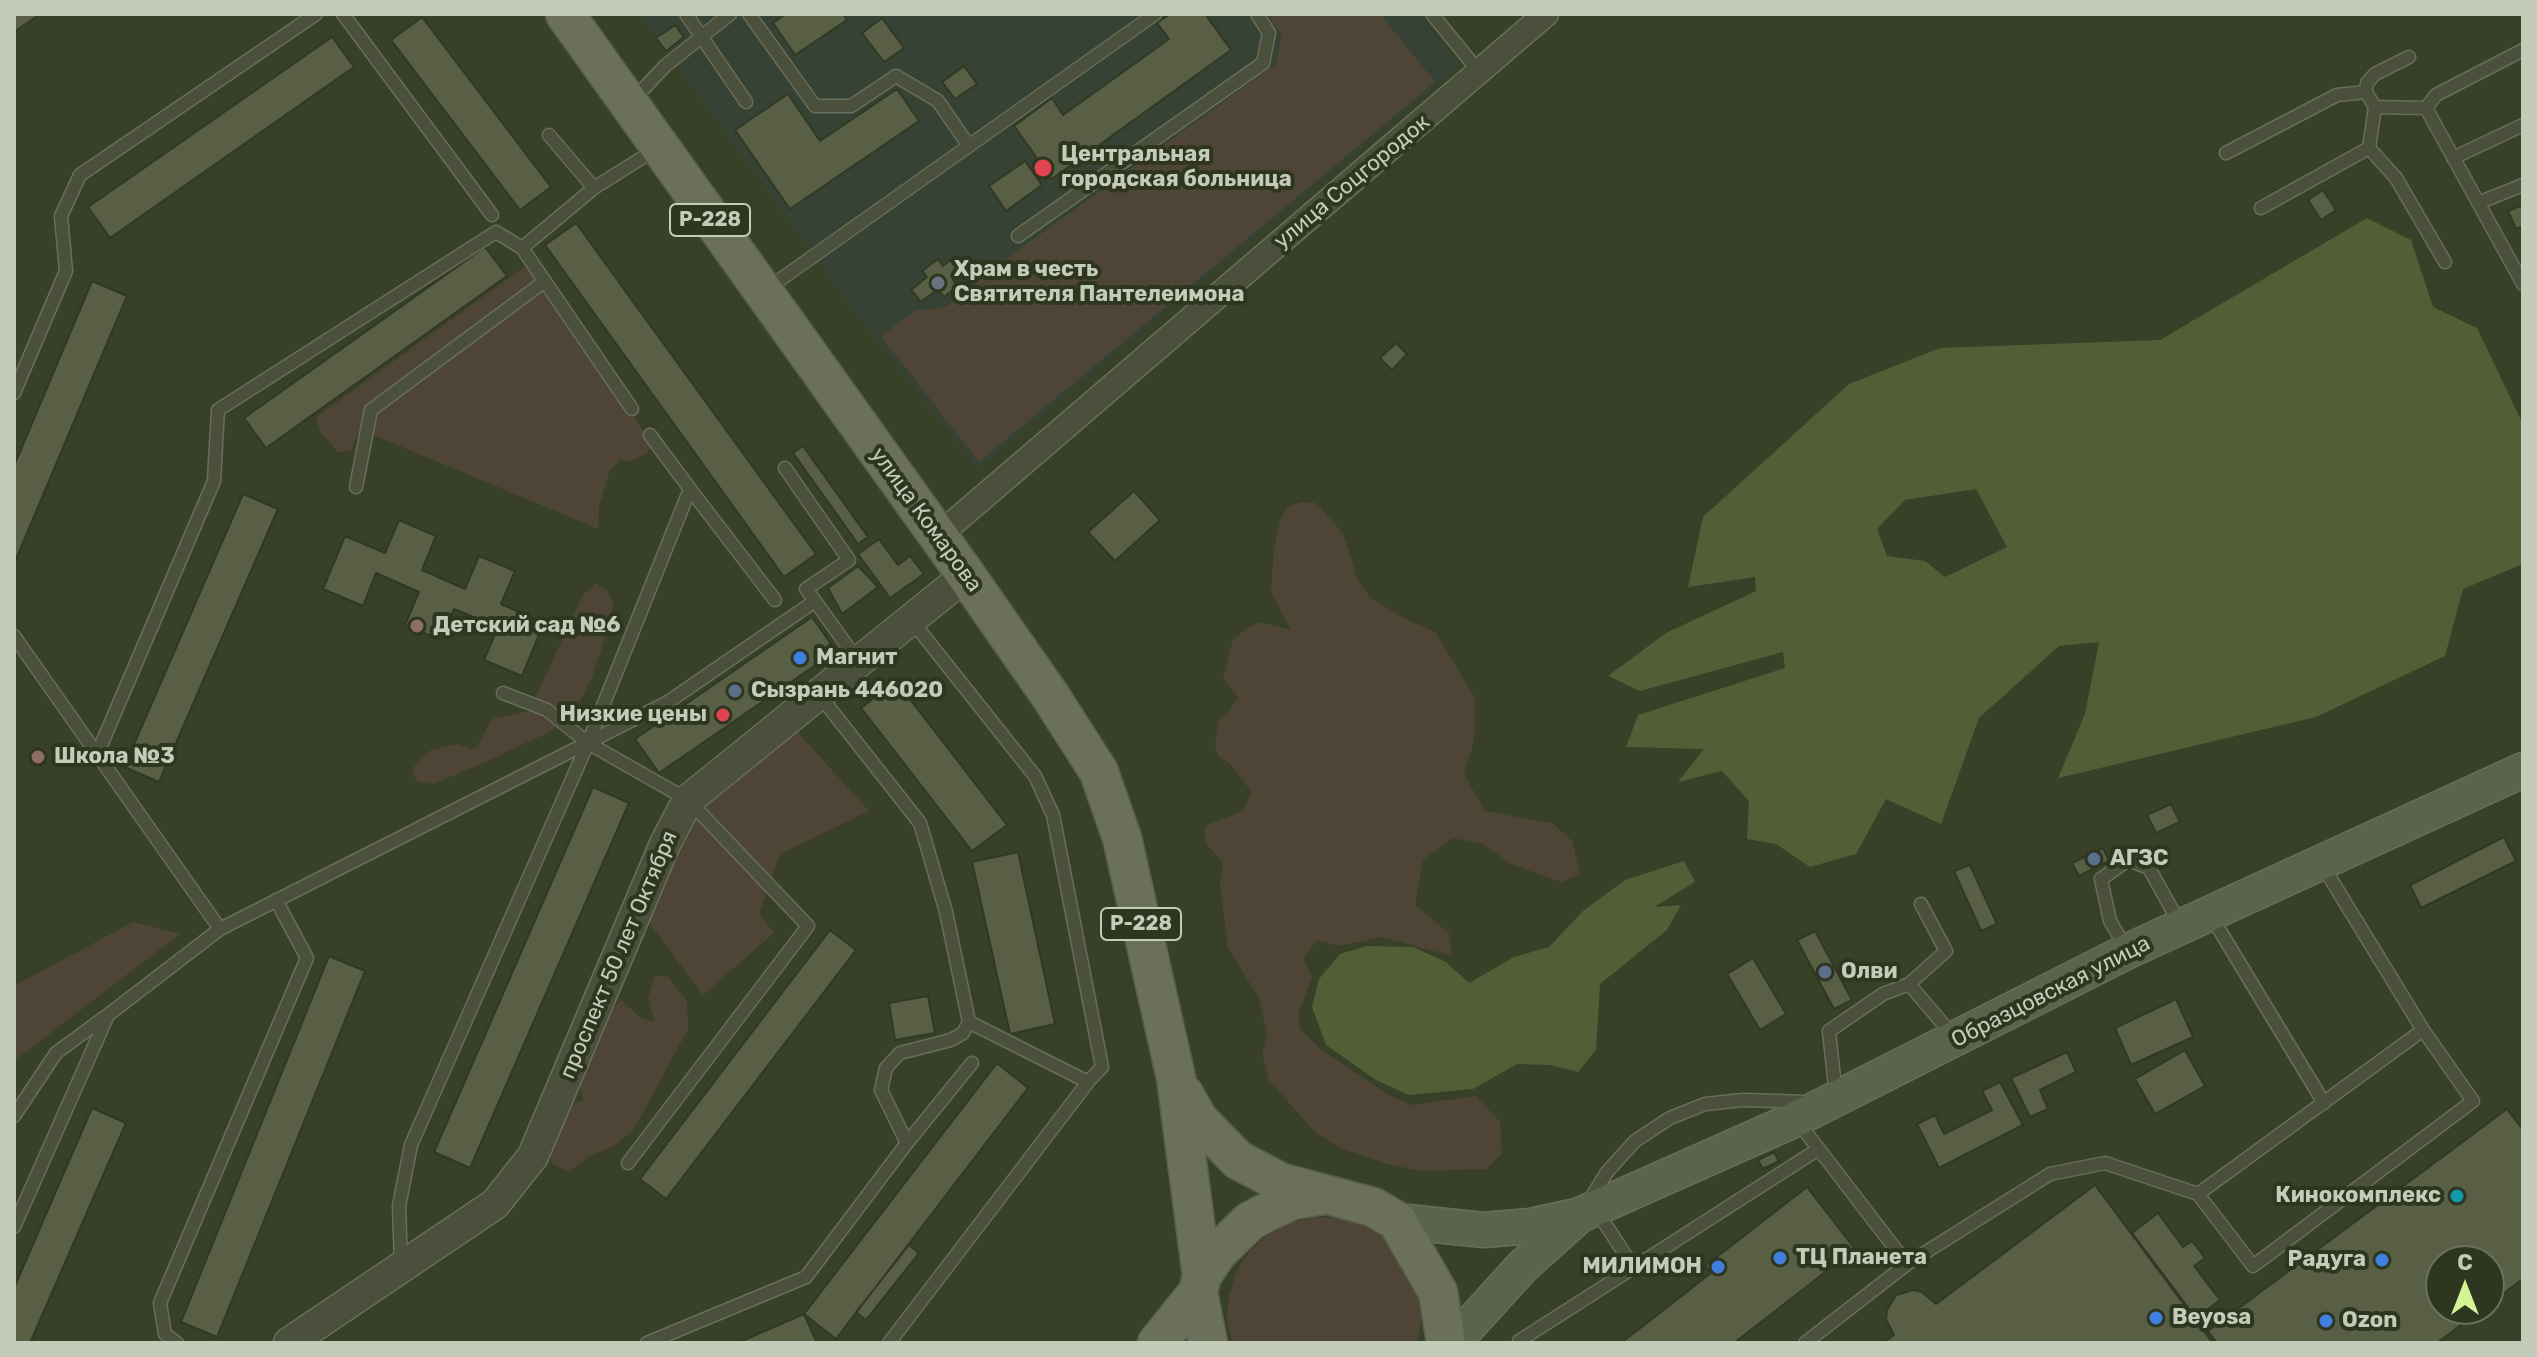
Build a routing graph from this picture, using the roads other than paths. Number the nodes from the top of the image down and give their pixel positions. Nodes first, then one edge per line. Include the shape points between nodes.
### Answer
1 (316, 14) edge
2 (343, 14) edge
3 (565, 14) edge
4 (686, 14) edge
5 (730, 14) edge
6 (749, 14) edge
7 (1155, 14) edge
8 (1257, 14) edge
9 (1432, 14) edge
10 (1546, 14) edge
11 (702, 38) junction
12 (2523, 50) edge
13 (2409, 57) dead end
14 (1480, 73) junction
15 (2366, 92) junction
16 (746, 102) dead end
17 (629, 104) junction
18 (2375, 107) junction
19 (2426, 108) junction
20 (2523, 125) edge
21 (549, 135) dead end
22 (969, 146) junction
23 (659, 147) junction
24 (2369, 148) junction
25 (2226, 153) dead end
26 (2453, 158) junction
27 (2523, 185) edge
28 (594, 188) junction
29 (2478, 203) junction
30 (2261, 208) dead end
31 (492, 215) dead end
32 (1018, 236) dead end
33 (522, 248) junction
34 (2445, 262) dead end
35 (545, 281) junction
36 (2523, 284) edge
37 (762, 294) junction
38 (14, 393) edge
39 (632, 409) dead end
40 (650, 435) dead end
41 (785, 468) dead end
42 (356, 487) dead end
43 (690, 489) junction
44 (938, 536) junction
45 (966, 575) junction
46 (775, 600) dead end
47 (815, 601) junction
48 (912, 621) junction
49 (14, 636) edge
50 (859, 663) junction
51 (503, 693) dead end
52 (820, 696) junction
53 (588, 743) junction
54 (96, 757) junction
55 (2523, 770) edge
56 (688, 800) junction
57 (2321, 862) junction
58 (276, 900) junction
59 (1921, 904) dead end
60 (2195, 920) junction
61 (220, 929) junction
62 (2128, 951) junction
63 (1909, 984) junction
64 (108, 1015) junction
65 (969, 1022) junction
66 (2423, 1030) junction
67 (1957, 1040) junction
68 (972, 1063) dead end
69 (1176, 1078) junction
70 (1088, 1082) junction
71 (1832, 1100) junction
72 (2324, 1103) junction
73 (14, 1116) edge
74 (1796, 1119) junction
75 (907, 1143) junction
76 (1817, 1150) junction
77 (628, 1163) dead end
78 (2198, 1194) junction
79 (1324, 1195) junction
80 (1587, 1212) junction
81 (1397, 1221) junction
82 (14, 1227) edge
83 (1907, 1264) junction
84 (401, 1267) junction
85 (1634, 1268) junction
86 (1200, 1284) junction
87 (177, 1343) edge
88 (289, 1343) edge
89 (647, 1343) edge
90 (889, 1343) edge
91 (1157, 1343) edge
92 (1208, 1343) edge
93 (1446, 1343) edge
94 (1453, 1343) edge
95 (1521, 1343) edge
96 (1805, 1343) edge

1 - 38 lane via 80,175 61,216 66,271
2 - 31 lane
3 - 17 main road, улица Комарова / Р-228
4 - 11 lane
5 - 11 lane
6 - 22 lane via 815,106 851,106 896,76 938,101
7 - 22 lane
8 - 32 lane via 1269,33 1263,63
9 - 14 lane
10 - 14 street, улица Соцгородок
11 - 16 lane
11 - 17 lane via 665,66
12 - 19 lane via 2436,95
13 - 15 lane via 2375,74
14 - 44 street, улица Соцгородок
15 - 18 lane
15 - 25 lane via 2337,95
17 - 23 main road, улица Комарова / Р-228
18 - 19 lane
18 - 24 lane
19 - 26 lane
20 - 26 lane
21 - 28 lane
22 - 37 lane
23 - 28 lane
23 - 37 main road, улица Комарова / Р-228
24 - 30 lane
24 - 34 lane via 2396,178
26 - 29 lane
27 - 29 lane
28 - 33 lane
29 - 36 lane
33 - 35 lane
33 - 54 lane via 496,232 218,410 214,481
35 - 39 lane
35 - 42 lane via 371,410
37 - 44 main road, улица Комарова / Р-228
40 - 43 lane
41 - 47 lane via 849,560 806,589
43 - 46 lane
43 - 53 lane
44 - 45 main road, улица Комарова / Р-228
45 - 48 street, проспект 50 лет Октября
45 - 69 main road, улица Комарова / Р-228 via 1083,745 1111,799
47 - 50 lane
47 - 53 lane via 668,702
48 - 50 street, проспект 50 лет Октября
48 - 70 lane via 1035,776 1053,815 1102,1067
49 - 54 lane
50 - 52 street, проспект 50 лет Октября
51 - 53 lane via 547,710
52 - 56 street, проспект 50 лет Октября
52 - 65 lane via 920,823
53 - 56 lane
53 - 58 lane
53 - 84 lane via 411,1145 399,1206
54 - 61 lane
55 - 57 main road, Образцовская улица
56 - 77 lane via 808,926
56 - 84 street, проспект 50 лет Октября via 533,1156 495,1204
57 - 60 main road, Образцовская улица
57 - 66 lane
58 - 61 lane
58 - 87 lane via 307,958 160,1303 165,1334
59 - 63 lane via 1946,951
60 - 62 main road, Образцовская улица
60 - 62 lane via 2149,868 2128,860 2101,879 2110,921
60 - 72 lane
61 - 64 lane
62 - 67 main road, Образцовская улица
63 - 67 lane
63 - 71 lane via 1883,994 1829,1031
64 - 73 lane via 56,1053
64 - 82 lane
65 - 70 lane
65 - 75 lane via 951,1040 900,1053 886,1068 881,1090
66 - 72 lane
66 - 78 lane via 2473,1101 2253,1266
67 - 71 main road, Образцовская улица
68 - 75 lane
69 - 79 main road, Р-228 via 1198,1119 1238,1160 1280,1182
69 - 86 main road, Р-228
70 - 90 lane
71 - 74 main road, Образцовская улица
71 - 80 lane via 1705,1104 1670,1118 1635,1141 1607,1172
72 - 78 lane
74 - 76 lane
74 - 80 main road, Образцовская улица
75 - 89 lane via 806,1277
76 - 83 lane
76 - 85 lane
78 - 83 lane via 2105,1163 2050,1174
79 - 81 main road, Р-228 via 1373,1207
79 - 86 main road, Р-228 via 1293,1200 1250,1221 1218,1252
80 - 81 main road via 1484,1230
80 - 85 lane
80 - 94 main road via 1504,1286
81 - 93 main road via 1438,1292
83 - 96 lane
84 - 88 street, проспект 50 лет Октября
85 - 95 lane
86 - 91 main road, Р-228
86 - 92 main road, Р-228

